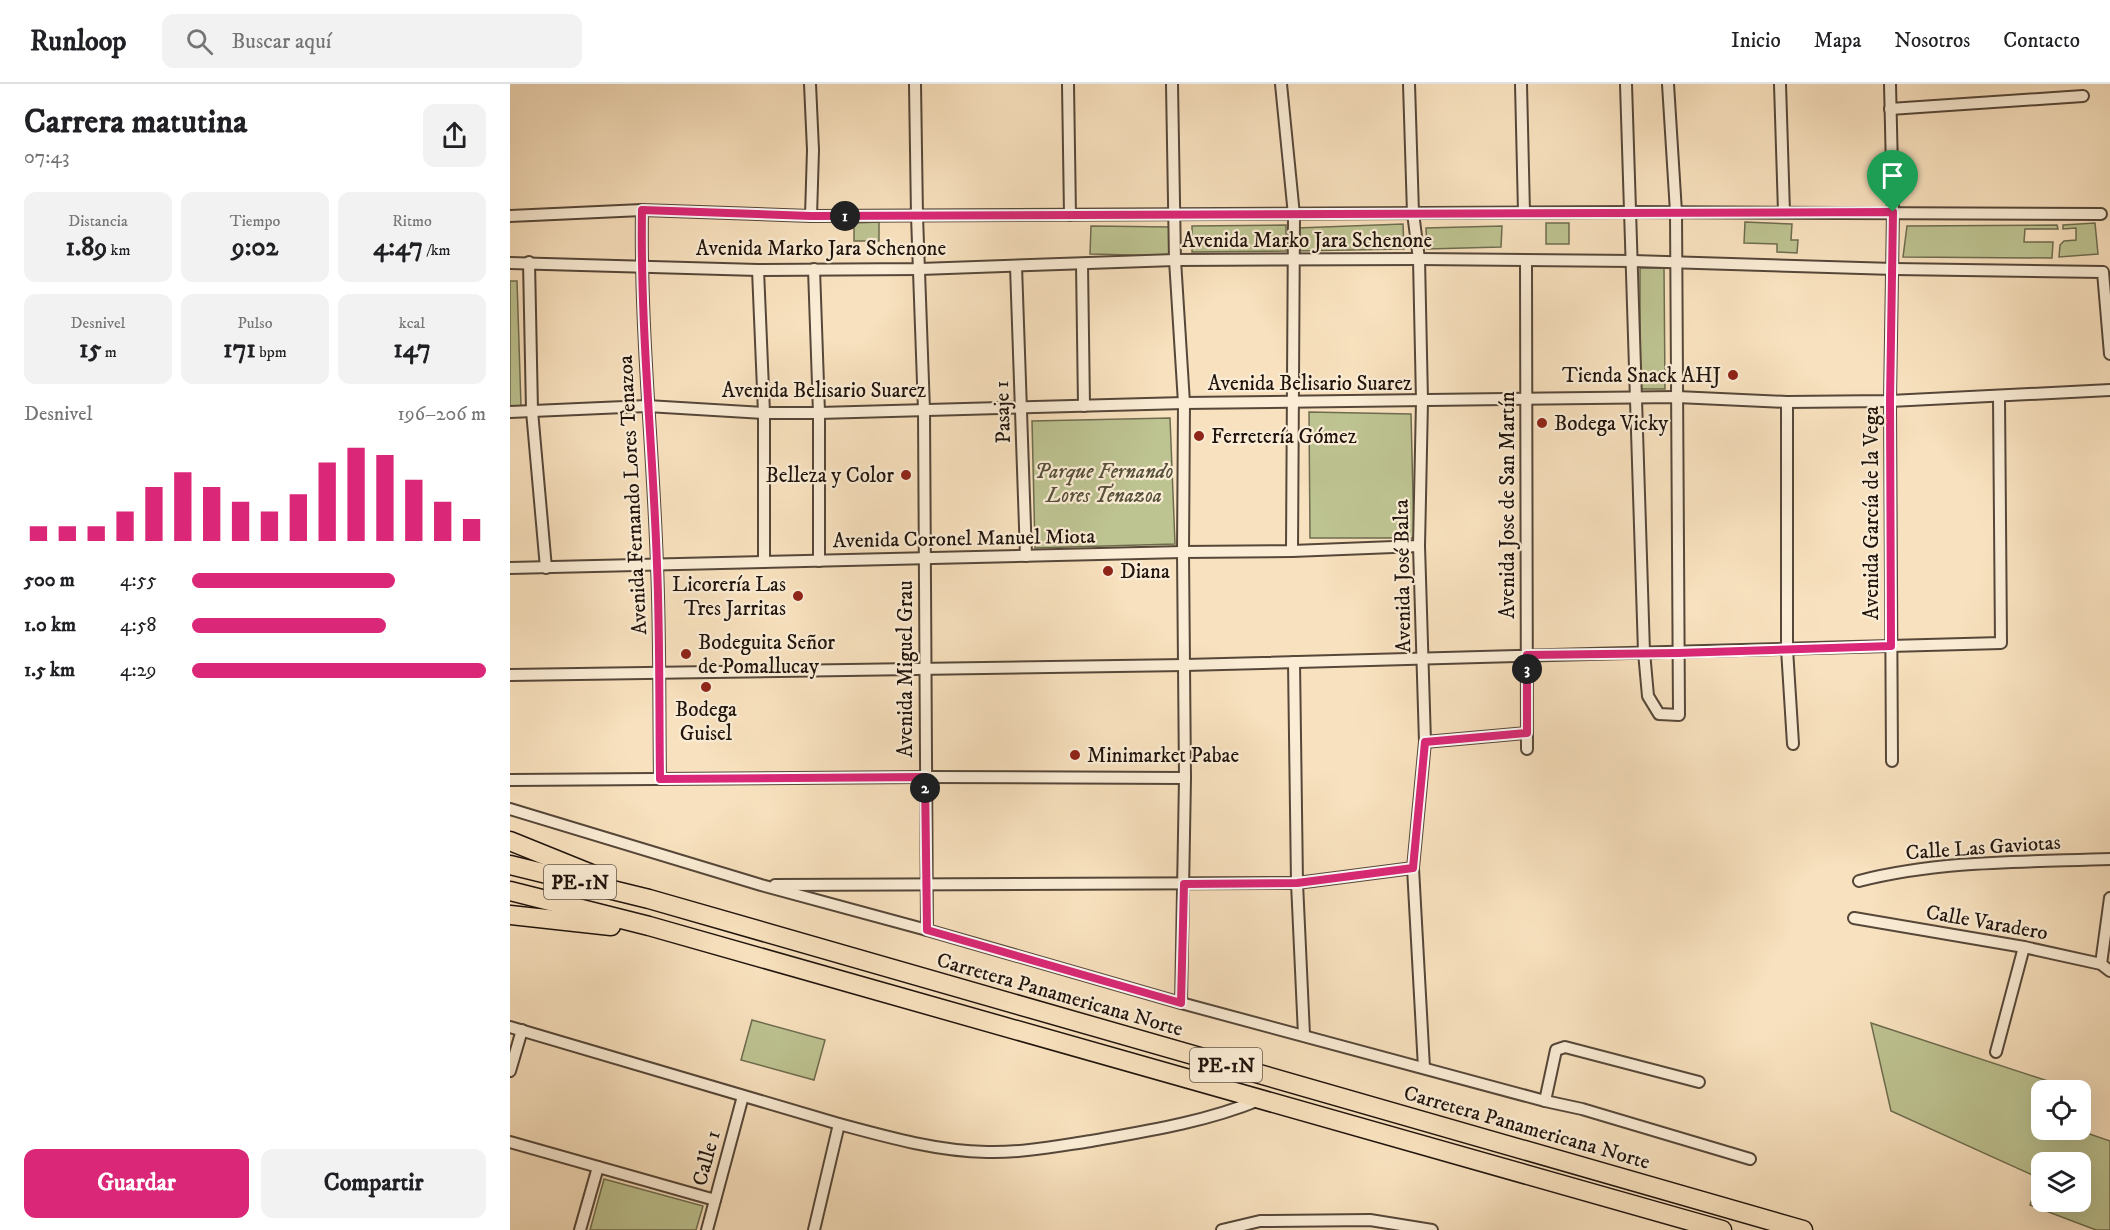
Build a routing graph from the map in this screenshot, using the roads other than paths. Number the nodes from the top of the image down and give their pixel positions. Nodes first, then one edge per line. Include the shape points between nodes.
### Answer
1 (810, 84) edge
2 (815, 84) edge
3 (915, 84) edge
4 (1068, 84) edge
5 (1172, 84) edge
6 (1281, 84) edge
7 (1409, 84) edge
8 (1521, 84) edge
9 (1626, 84) edge
10 (1668, 84) edge
11 (1780, 84) edge
12 (1890, 84) edge
13 (2083, 96) dead end
14 (1890, 109) junction
15 (642, 210) junction
16 (1631, 212) junction
17 (1676, 212) junction
18 (1784, 212) junction
19 (1893, 212) junction
20 (1413, 213) junction
21 (1524, 213) junction
22 (1174, 214) junction
23 (2101, 214) dead end
24 (1070, 215) junction
25 (1294, 215) junction
26 (510, 216) edge
27 (811, 216) junction
28 (916, 216) junction
29 (1419, 259) junction
30 (1174, 260) junction
31 (1293, 260) junction
32 (1526, 261) junction
33 (1633, 261) junction
34 (529, 262) junction
35 (510, 263) edge
36 (1676, 263) junction
37 (1083, 264) junction
38 (641, 265) junction
39 (1016, 266) junction
40 (920, 268) junction
41 (814, 269) junction
42 (1894, 269) junction
43 (758, 270) junction
44 (2110, 354) edge
45 (2110, 390) edge
46 (1677, 397) junction
47 (1999, 397) junction
48 (1634, 398) junction
49 (1526, 400) junction
50 (1422, 401) junction
51 (1890, 401) junction
52 (1292, 402) junction
53 (1786, 402) junction
54 (1184, 404) junction
55 (647, 405) junction
56 (1084, 406) junction
57 (1022, 408) junction
58 (924, 410) junction
59 (532, 411) junction
60 (510, 412) edge
61 (819, 413) junction
62 (764, 414) junction
63 (1419, 546) junction
64 (1292, 551) junction
65 (1183, 552) junction
66 (1026, 556) junction
67 (924, 559) junction
68 (819, 561) junction
69 (764, 562) junction
70 (657, 565) junction
71 (510, 568) edge
72 (546, 568) junction
73 (1891, 646) junction
74 (1787, 649) junction
75 (1644, 652) junction
76 (1678, 653) junction
77 (1527, 655) junction
78 (1423, 658) junction
79 (1294, 662) junction
80 (1185, 665) junction
81 (924, 669) junction
82 (659, 673) junction
83 (510, 675) edge
84 (1527, 733) junction
85 (1425, 742) junction
86 (1793, 744) dead end
87 (1527, 750) dead end
88 (1892, 761) dead end
89 (925, 777) junction
90 (1185, 778) junction
91 (660, 779) junction
92 (510, 780) edge
93 (510, 809) edge
94 (510, 841) edge
95 (2110, 859) edge
96 (510, 865) edge
97 (1413, 868) junction
98 (1859, 880) dead end
99 (1297, 883) junction
100 (926, 884) junction
101 (1184, 884) junction
102 (761, 885) junction
103 (510, 891) edge
104 (2110, 898) edge
105 (649, 899) junction
106 (510, 915) edge
107 (1854, 918) dead end
108 (649, 926) junction
109 (927, 930) junction
110 (2024, 947) junction
111 (2101, 964) junction
112 (2110, 971) edge
113 (1181, 1003) junction
114 (510, 1027) edge
115 (522, 1030) junction
116 (1304, 1035) junction
117 (1996, 1052) dead end
118 (1424, 1068) junction
119 (510, 1071) edge
120 (1699, 1082) dead end
121 (743, 1096) junction
122 (1262, 1099) junction
123 (1545, 1101) junction
124 (839, 1124) junction
125 (510, 1142) edge
126 (1750, 1159) dead end
127 (598, 1167) junction
128 (715, 1200) junction
129 (1370, 1225) edge
130 (580, 1230) edge
131 (707, 1230) edge
132 (814, 1230) edge
133 (1222, 1230) edge
134 (1432, 1230) edge
135 (1722, 1230) edge
136 (1803, 1230) edge

1 - 2 street
1 - 27 street
3 - 28 street, Avenida Miguel Grau
4 - 24 street
5 - 22 street
6 - 25 street
7 - 20 street, Avenida José Balta
8 - 21 street
9 - 16 street
10 - 17 street
11 - 18 street
12 - 14 street, Avenida García de la Vega
13 - 14 street
14 - 19 street, Avenida García de la Vega
15 - 26 street, Avenida Marko Jara Schenone
15 - 27 street, Avenida Marko Jara Schenone
15 - 38 street, Avenida Fernando Lores Tenazoa
16 - 17 street, Avenida Marko Jara Schenone
16 - 21 street, Avenida Marko Jara Schenone
16 - 33 street
17 - 18 street, Avenida Marko Jara Schenone
17 - 36 street
18 - 19 street, Avenida Marko Jara Schenone
19 - 23 street, Avenida Marko Jara Schenone
19 - 42 street, Avenida García de la Vega
20 - 21 street, Avenida Marko Jara Schenone
20 - 25 street, Avenida Marko Jara Schenone
20 - 29 street, Avenida José Balta
22 - 24 street, Avenida Marko Jara Schenone
22 - 25 street, Avenida Marko Jara Schenone
22 - 30 street
24 - 28 street, Avenida Marko Jara Schenone
25 - 31 street
27 - 28 street, Avenida Marko Jara Schenone
28 - 40 street, Avenida Miguel Grau
29 - 31 street, Avenida Marko Jara Schenone
29 - 32 street, Avenida Marko Jara Schenone
29 - 50 street, Avenida José Balta
30 - 31 street, Avenida Marko Jara Schenone
30 - 37 street, Avenida Marko Jara Schenone
30 - 54 street
31 - 52 street
32 - 33 street, Avenida Marko Jara Schenone
32 - 49 street, Avenida Jose de San Martín
33 - 36 street, Avenida Marko Jara Schenone
33 - 48 street
34 - 35 street, Avenida Marko Jara Schenone
34 - 38 street, Avenida Marko Jara Schenone
34 - 59 street
36 - 42 street, Avenida Marko Jara Schenone
36 - 46 street
37 - 39 street, Avenida Marko Jara Schenone
37 - 56 street
38 - 43 street, Avenida Marko Jara Schenone
38 - 55 street, Avenida Fernando Lores Tenazoa
39 - 40 street, Avenida Marko Jara Schenone
39 - 57 street, Pasaje 1
40 - 41 street, Avenida Marko Jara Schenone
40 - 58 street, Avenida Miguel Grau
41 - 43 street, Avenida Marko Jara Schenone
41 - 61 street
42 - 44 street, Avenida Marko Jara Schenone via 2103,272
42 - 51 street, Avenida García de la Vega
43 - 62 street
45 - 47 street, Avenida Belisario Suarez
46 - 48 street, Avenida Belisario Suarez
46 - 53 street, Avenida Belisario Suarez
46 - 76 street
47 - 51 street, Avenida Belisario Suarez
47 - 73 street via 2001,644
48 - 49 street, Avenida Belisario Suarez
48 - 75 street
49 - 50 street, Avenida Belisario Suarez
49 - 77 street, Avenida Jose de San Martín
50 - 52 street, Avenida Belisario Suarez
50 - 63 street, Avenida José Balta
51 - 53 street, Avenida Belisario Suarez
51 - 73 street, Avenida García de la Vega
52 - 54 street, Avenida Belisario Suarez
52 - 64 street
53 - 74 street
54 - 56 street, Avenida Belisario Suarez
54 - 65 street
55 - 59 street, Avenida Belisario Suarez
55 - 62 street, Avenida Belisario Suarez
55 - 70 street, Avenida Fernando Lores Tenazoa
56 - 57 street, Avenida Belisario Suarez
57 - 58 street, Avenida Belisario Suarez
57 - 66 street, Pasaje 1
58 - 61 street, Avenida Belisario Suarez
58 - 67 street, Avenida Miguel Grau
59 - 60 street, Avenida Belisario Suarez
59 - 72 street
61 - 62 street, Avenida Belisario Suarez
61 - 68 street
62 - 69 street
63 - 64 street, Avenida Coronel Manuel Miota
63 - 78 street, Avenida José Balta
64 - 65 street, Avenida Coronel Manuel Miota
65 - 66 street, Avenida Coronel Manuel Miota
65 - 80 street
66 - 67 street, Avenida Coronel Manuel Miota
67 - 68 street, Avenida Coronel Manuel Miota
67 - 81 street, Avenida Miguel Grau
68 - 69 street, Avenida Coronel Manuel Miota
69 - 70 street, Avenida Coronel Manuel Miota
70 - 72 street, Avenida Coronel Manuel Miota
70 - 82 street, Avenida Fernando Lores Tenazoa
71 - 72 street, Avenida Coronel Manuel Miota
73 - 74 street
73 - 88 street, Avenida García de la Vega
74 - 76 street
74 - 86 street
75 - 76 street
75 - 76 street via 1648,696 1659,714 1679,716
75 - 77 street
77 - 78 street
77 - 84 street, Avenida Jose de San Martín
78 - 79 street
78 - 85 street, Avenida José Balta
79 - 80 street
79 - 99 street
80 - 81 street
80 - 90 street
81 - 82 street
81 - 89 street, Avenida Miguel Grau
82 - 83 street
82 - 91 street, Avenida Fernando Lores Tenazoa
84 - 85 street
84 - 87 street, Avenida Jose de San Martín
85 - 97 street, Avenida José Balta
89 - 90 street
89 - 91 street
89 - 100 street, Avenida Miguel Grau
90 - 101 street
91 - 92 street
93 - 102 street
94 - 105 highway
95 - 98 street, Calle Las Gaviotas via 1939,866
96 - 105 highway, Carretera Panamericana Norte / PE-1N
97 - 99 street
97 - 118 street, Avenida José Balta
99 - 101 street
99 - 116 street
100 - 101 street
100 - 102 street
100 - 109 street, Avenida Miguel Grau
101 - 113 street
102 - 109 street
103 - 108 highway, PE-1N
104 - 111 street
105 - 136 highway, Carretera Panamericana Norte / PE-1N
106 - 108 highway via 624,928
107 - 110 street, Calle Varadero
108 - 122 highway, PE-1N
109 - 113 street
110 - 111 street, Calle Varadero
110 - 117 street
111 - 112 street, Calle Varadero
113 - 116 street
114 - 115 street
115 - 119 street
115 - 121 street
116 - 118 street
118 - 123 street
120 - 123 street via 1565,1047 1556,1050
121 - 124 street
121 - 128 street, Calle 1
122 - 124 street via 1226,1113 1137,1133 988,1152 951,1149
122 - 135 highway, PE-1N
123 - 126 street
124 - 132 street
125 - 127 street
127 - 128 street
127 - 130 street
128 - 131 street, Calle 1
129 - 133 street via 1260,1221
129 - 134 street

